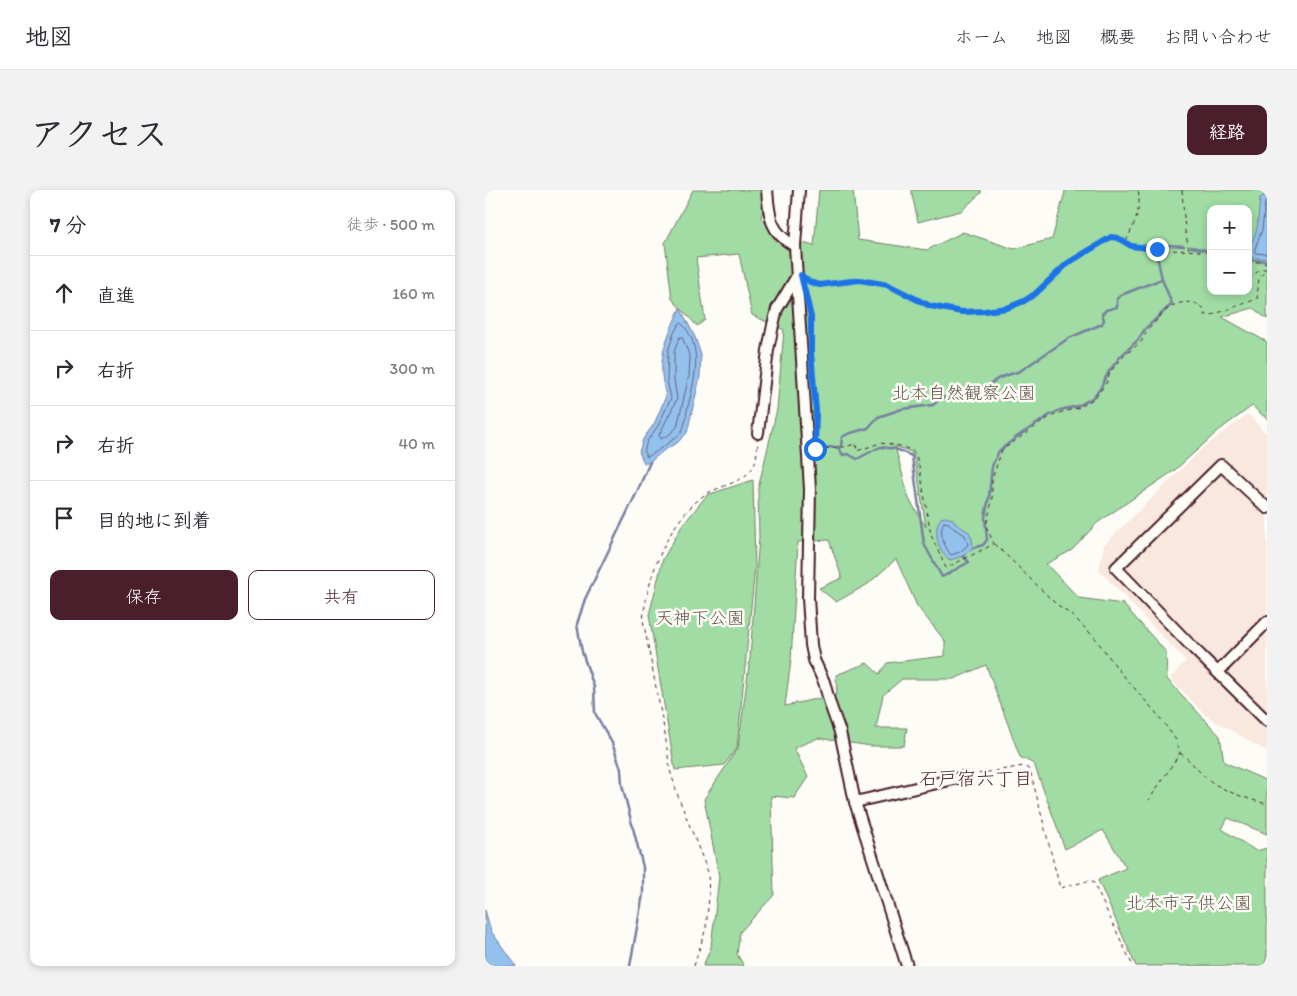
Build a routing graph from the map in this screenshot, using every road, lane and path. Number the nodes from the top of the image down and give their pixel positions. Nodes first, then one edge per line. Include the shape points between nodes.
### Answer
1 (767, 190) edge
2 (799, 190) edge
3 (1138, 190) edge
4 (1182, 190) edge
5 (1125, 242) junction
6 (795, 246) junction
7 (1189, 250) junction
8 (1207, 252) edge
9 (1252, 262) edge
10 (1267, 263) edge
11 (1267, 269) edge
12 (1252, 276) edge
13 (801, 277) junction
14 (807, 294) dead end
15 (816, 428) dead end
16 (758, 433) joint
17 (815, 448) dead end
18 (1267, 508) edge
19 (995, 544) junction
20 (1267, 622) edge
21 (1218, 672) junction
22 (1267, 721) edge
23 (1180, 753) junction
24 (963, 777) joint
25 (1149, 800) dead end
26 (855, 802) junction
27 (1267, 804) edge
28 (694, 966) edge
29 (907, 966) edge
30 (1133, 966) edge

1 - 6 street via 769,215 774,226 783,240
2 - 6 street
3 - 5 path via 1140,205
4 - 7 path
5 - 7 path via 1131,246
5 - 13 path via 1111,237 1068,263 1024,301 1007,308 985,311 962,312 930,306 888,285 860,280 819,285
6 - 13 street
7 - 8 path
9 - 10 path
11 - 12 path via 1261,269
11 - 19 path via 1259,278 1257,299 1252,302 1212,315 1205,315 1205,310 1195,303 1176,304 1166,310 1141,342 1110,372 1095,398 1078,408 1048,418 1002,450 992,479 992,501 986,526
13 - 16 street via 777,310 768,350
13 - 26 street via 811,645 840,732
14 - 15 path
16 - 28 path via 753,467 744,477 705,493 682,517 657,562 645,601 643,620 670,770 708,872 706,928
17 - 19 path via 855,444 857,451 880,443 913,452 920,470 931,535 946,568
18 - 21 street via 1221,465 1116,568
19 - 23 path via 1095,638 1121,674 1158,715 1176,740
20 - 21 street
21 - 22 street
23 - 25 path
23 - 27 path via 1211,781
24 - 26 street
24 - 30 path via 1025,766 1030,770 1060,888 1092,880
26 - 29 street

